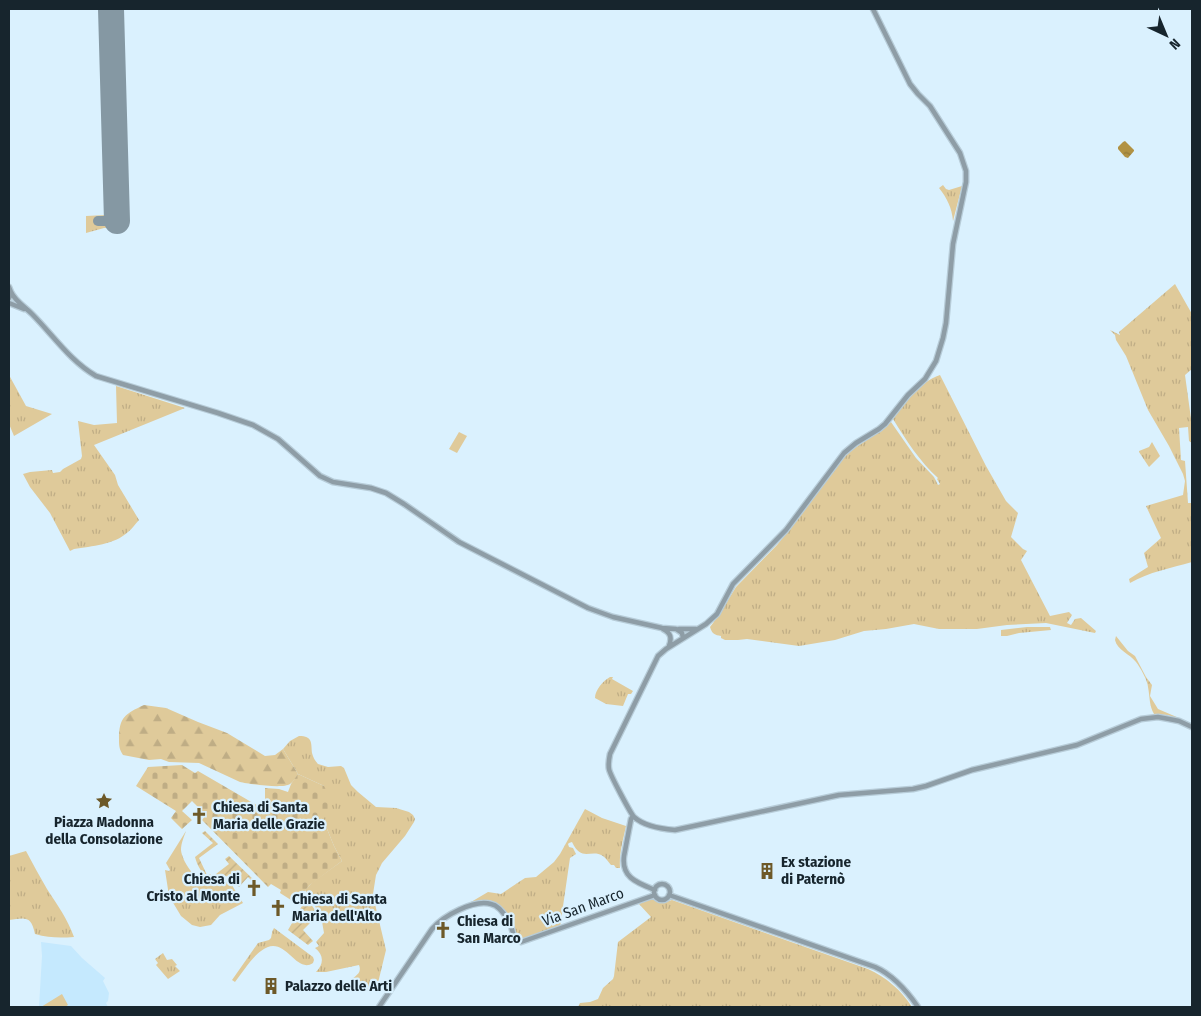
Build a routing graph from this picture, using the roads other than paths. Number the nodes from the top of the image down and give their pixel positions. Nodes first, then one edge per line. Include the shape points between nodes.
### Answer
1 (874, 9) edge
2 (10, 289) edge
3 (9, 298) edge
4 (9, 303) edge
5 (28, 310) junction
6 (662, 628) junction
7 (700, 628) junction
8 (676, 629) junction
9 (668, 632) junction
10 (682, 638) junction
11 (669, 646) junction
12 (1192, 727) edge
13 (633, 816) junction
14 (655, 893) junction
15 (669, 895) junction
16 (381, 1007) edge
17 (918, 1007) edge

1 - 7 street via 910,84 936,114 960,153 966,170 941,345 933,368 925,379 885,424 844,453 786,530 734,584 720,610
2 - 3 street
2 - 5 street
4 - 5 street
5 - 6 street via 88,372 253,425 278,439 327,479 386,493 458,542 588,608
6 - 8 street
6 - 9 street
7 - 8 street
7 - 10 street
8 - 10 street via 682,633
9 - 10 street
9 - 11 street via 671,636
10 - 11 street
11 - 13 street via 654,662 610,754 610,774
12 - 13 street via 1158,717 1141,719 1077,745 972,770 926,786 839,795 680,829 668,830
13 - 14 street via 624,867 632,879
14 - 15 street via 661,900
14 - 15 street via 659,886 666,886
14 - 16 street, Via San Marco via 521,942 514,938 510,921 494,904 468,905 435,925
15 - 17 street via 882,970

